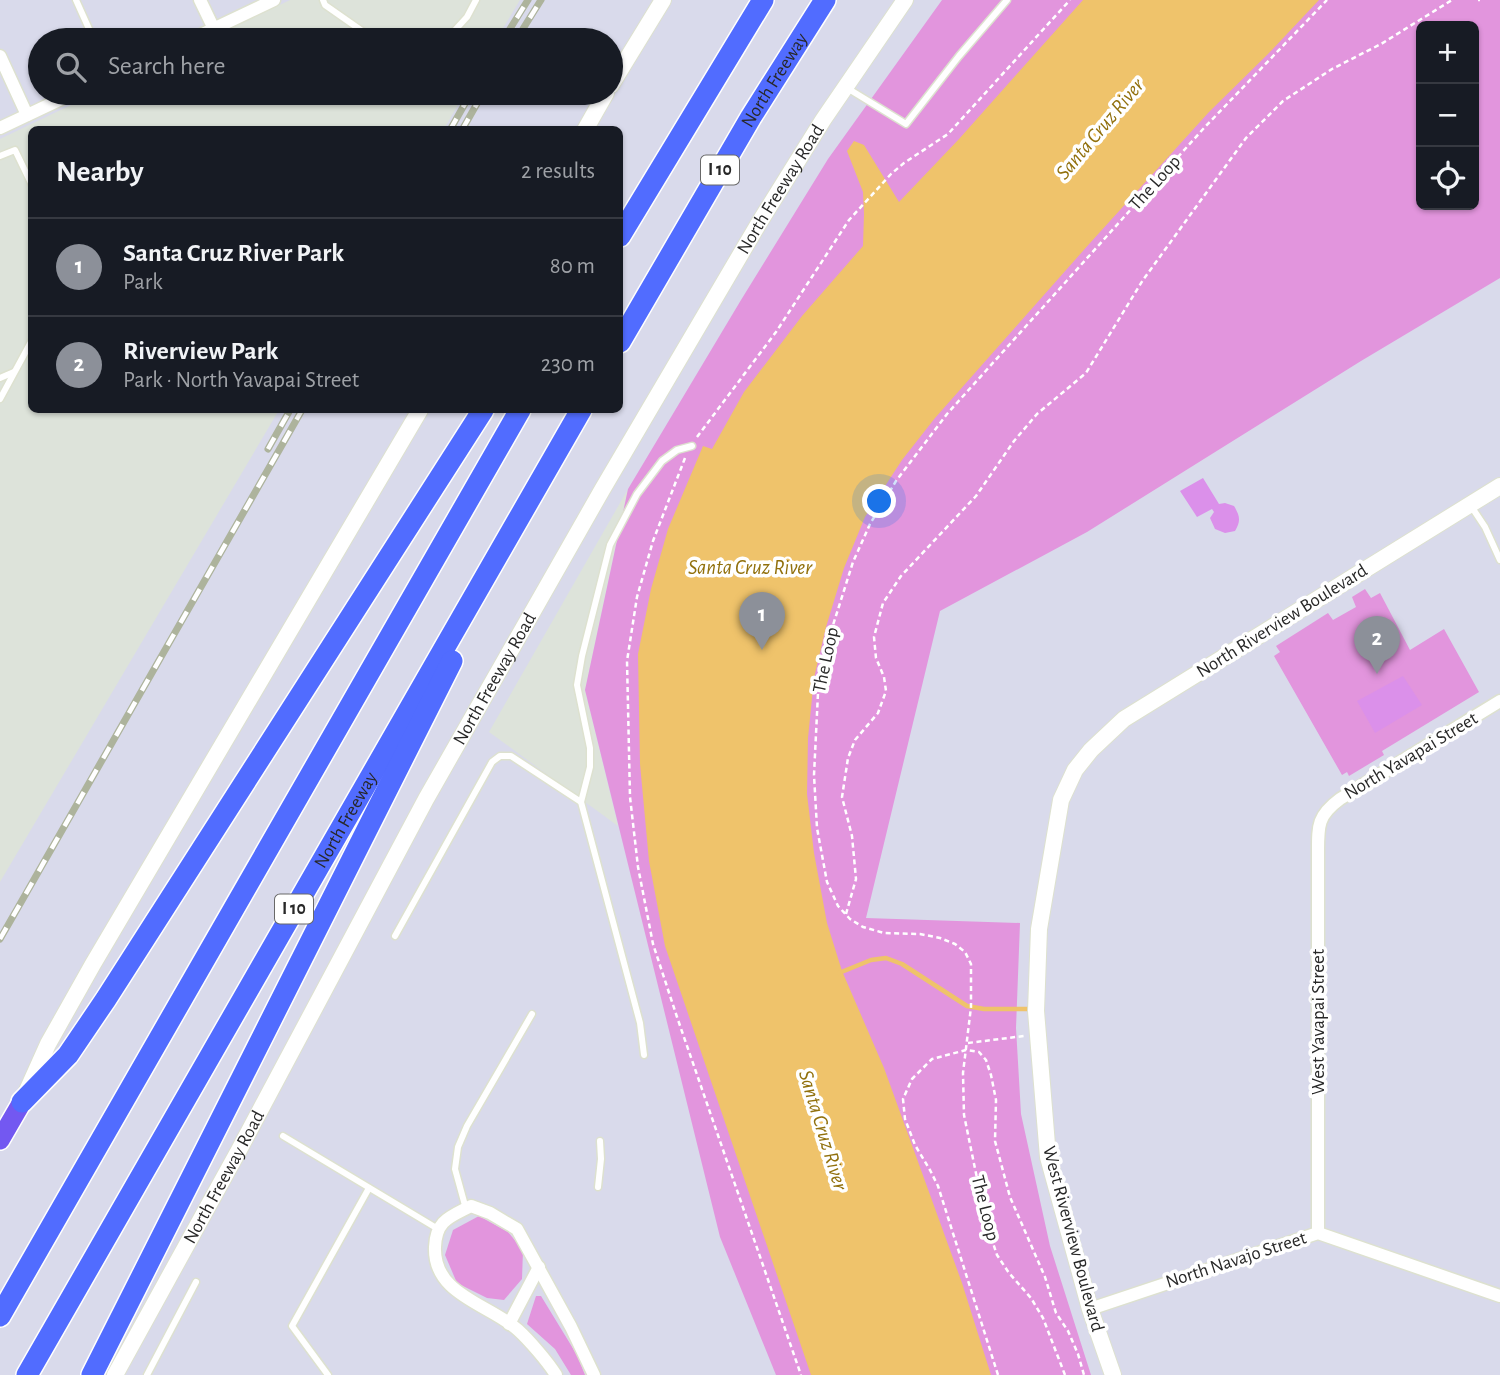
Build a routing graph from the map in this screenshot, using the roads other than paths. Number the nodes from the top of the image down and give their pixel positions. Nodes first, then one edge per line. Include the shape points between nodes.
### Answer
1 (76, 0) edge
2 (200, 0) edge
3 (274, 0) edge
4 (323, 0) edge
5 (476, 0) edge
6 (663, 0) edge
7 (763, 0) edge
8 (825, 0) edge
9 (905, 0) edge
10 (1007, 0) edge
11 (89, 28) edge
12 (214, 28) edge
13 (216, 28) edge
14 (358, 28) edge
15 (457, 28) edge
16 (0, 56) edge
17 (623, 65) edge
18 (846, 87) junction
19 (48, 105) edge
20 (599, 105) edge
21 (27, 115) junction
22 (587, 126) edge
23 (0, 128) edge
24 (0, 156) edge
25 (28, 177) edge
26 (644, 194) junction
27 (623, 214) edge
28 (623, 231) edge
29 (623, 337) edge
30 (28, 347) edge
31 (15, 371) junction
32 (0, 378) edge
33 (0, 399) edge
34 (418, 413) edge
35 (481, 413) edge
36 (518, 413) edge
37 (579, 413) edge
38 (561, 443) junction
39 (692, 446) road end
40 (1500, 486) edge
41 (1470, 505) junction
42 (1500, 560) edge
43 (1500, 701) edge
44 (1075, 770) joint
45 (581, 802) junction
46 (1324, 812) joint
47 (396, 936) dead end
48 (532, 1014) dead end
49 (644, 1055) dead end
50 (22, 1102) junction
51 (283, 1136) dead end
52 (0, 1140) edge
53 (600, 1141) dead end
54 (598, 1187) dead end
55 (369, 1188) junction
56 (466, 1209) junction
57 (438, 1229) junction
58 (1318, 1233) junction
59 (539, 1267) junction
60 (196, 1282) dead end
61 (1500, 1296) edge
62 (1090, 1309) junction
63 (0, 1317) edge
64 (509, 1324) junction
65 (27, 1375) edge
66 (92, 1375) edge
67 (115, 1375) edge
68 (147, 1375) edge
69 (328, 1375) edge
70 (556, 1375) edge
71 (594, 1375) edge
72 (1113, 1375) edge

1 - 11 lane
2 - 12 street
3 - 13 street
4 - 14 lane
5 - 15 lane
6 - 17 main road
7 - 26 highway, I 10
8 - 29 highway, North Freeway / I 10
9 - 18 main road, North Freeway Road
10 - 18 lane via 906,124
16 - 21 street
18 - 67 main road, North Freeway Road via 759,223 602,489 426,799
19 - 21 street
20 - 22 main road
21 - 23 street
24 - 25 lane via 15,150
26 - 27 highway
26 - 28 highway, I 10
30 - 31 lane
31 - 32 lane
31 - 33 lane
34 - 50 main road via 93,964
35 - 50 highway via 106,999 68,1055
36 - 63 highway, I 10
37 - 38 highway, North Freeway / I 10
38 - 65 highway, North Freeway / I 10
38 - 66 highway
39 - 45 lane via 662,461 637,494 610,545 577,685 590,748
40 - 41 main road, North Riverview Boulevard
41 - 42 lane
41 - 44 main road, North Riverview Boulevard via 1124,719
43 - 46 street, North Yavapai Street
44 - 62 main road, West Riverview Boulevard via 1056,821 1039,929 1036,1011 1048,1157
45 - 47 lane via 511,756 500,756 492,762
45 - 49 lane via 640,1023
46 - 58 street, West Yavapai Street via 1318,845
48 - 56 lane via 458,1147 455,1169
50 - 52 main road
51 - 55 lane
53 - 54 lane
55 - 57 lane
55 - 69 lane via 292,1326
56 - 57 street
56 - 59 street via 471,1206 490,1213 517,1229
57 - 64 street via 434,1255 441,1276 463,1297
58 - 61 street, North Navajo Street
58 - 62 street, North Navajo Street
59 - 64 street
59 - 71 street
60 - 68 lane
62 - 72 main road, West Riverview Boulevard
64 - 70 street

